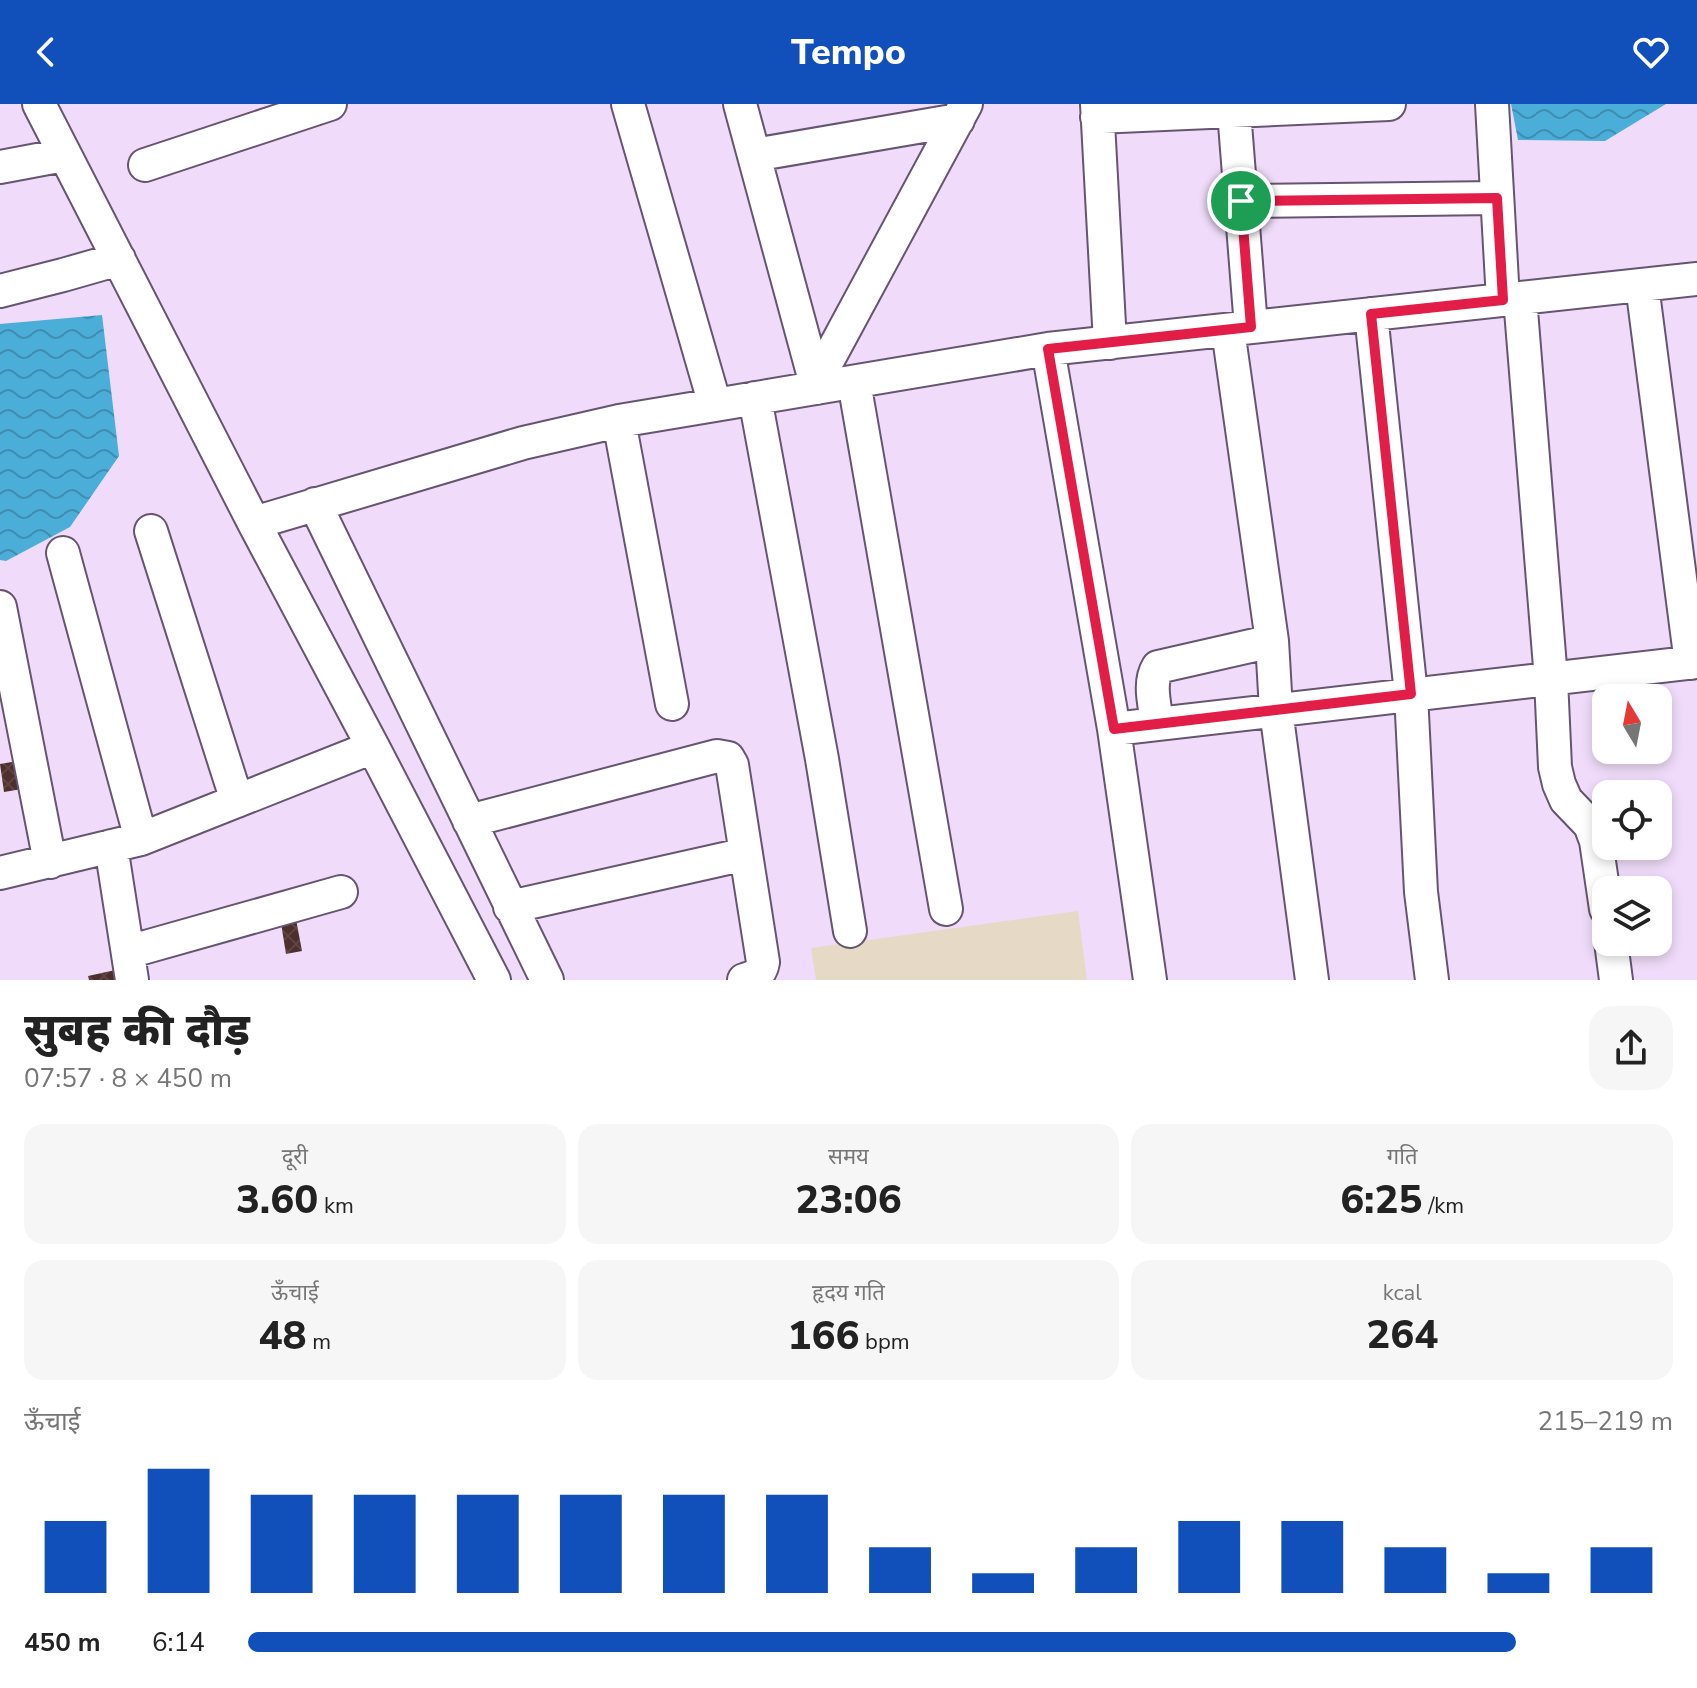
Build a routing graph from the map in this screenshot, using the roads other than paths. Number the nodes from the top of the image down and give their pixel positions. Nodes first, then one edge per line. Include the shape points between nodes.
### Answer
1 (39, 104) edge
2 (330, 104) edge
3 (628, 104) edge
4 (740, 104) edge
5 (1389, 104) edge
6 (1492, 104) edge
7 (1097, 110) edge
8 (1234, 111) junction
9 (962, 112) edge
10 (64, 155) junction
11 (754, 155) junction
12 (145, 165) dead end
13 (0, 167) edge
14 (1497, 198) junction
15 (1241, 201) junction
16 (119, 259) junction
17 (1697, 279) edge
18 (1642, 285) junction
19 (0, 291) edge
20 (1512, 299) junction
21 (1371, 314) junction
22 (1240, 328) junction
23 (1110, 343) junction
24 (1048, 349) junction
25 (815, 380) junction
26 (854, 382) junction
27 (755, 398) junction
28 (715, 405) junction
29 (619, 421) junction
30 (315, 504) junction
31 (254, 523) junction
32 (151, 531) dead end
33 (63, 553) dead end
34 (0, 607) edge
35 (1272, 641) junction
36 (1694, 663) edge
37 (1551, 679) junction
38 (1411, 694) junction
39 (672, 704) dead end
40 (1276, 710) junction
41 (1157, 723) junction
42 (1114, 729) junction
43 (373, 747) junction
44 (237, 801) junction
45 (469, 821) junction
46 (126, 843) junction
47 (746, 854) junction
48 (50, 862) junction
49 (0, 873) edge
50 (1601, 876) edge
51 (341, 892) dead end
52 (510, 907) junction
53 (946, 909) dead end
54 (850, 931) dead end
55 (1613, 956) edge
56 (130, 966) edge
57 (494, 980) edge
58 (547, 980) edge
59 (744, 980) edge
60 (1150, 980) edge
61 (1312, 980) edge
62 (1432, 980) edge
63 (1616, 980) edge

1 - 10 street
2 - 12 street
3 - 28 street
4 - 11 street
5 - 8 street
6 - 14 street
7 - 8 street
7 - 23 street
8 - 15 street
9 - 11 street
9 - 25 street
10 - 13 street
10 - 16 street
11 - 25 street
14 - 15 street
14 - 20 street
15 - 22 street
16 - 19 street
16 - 31 street
17 - 18 street
18 - 20 street
18 - 36 street
20 - 21 street
20 - 37 street
21 - 22 street
21 - 38 street
22 - 23 street
22 - 35 street
23 - 24 street
24 - 26 street
24 - 42 street
25 - 26 street
25 - 27 street
26 - 53 street
27 - 28 street
27 - 54 street
28 - 29 street
29 - 30 street via 523,443
29 - 39 street
30 - 31 street
30 - 45 street
31 - 43 street
32 - 44 street
33 - 46 street
34 - 48 street
35 - 40 street
35 - 41 street via 1158,667 1153,684
36 - 37 street
37 - 38 street
37 - 50 street via 1559,784 1566,800 1590,825
38 - 40 street
38 - 62 street via 1421,892
40 - 41 street
40 - 61 street
41 - 42 street
42 - 60 street
43 - 44 street
43 - 57 street
44 - 46 street
45 - 47 street via 723,756 732,765
45 - 52 street
46 - 48 street
46 - 56 street
47 - 52 street
47 - 59 street via 763,962 757,976
48 - 49 street
51 - 56 street
52 - 58 street
55 - 63 street

